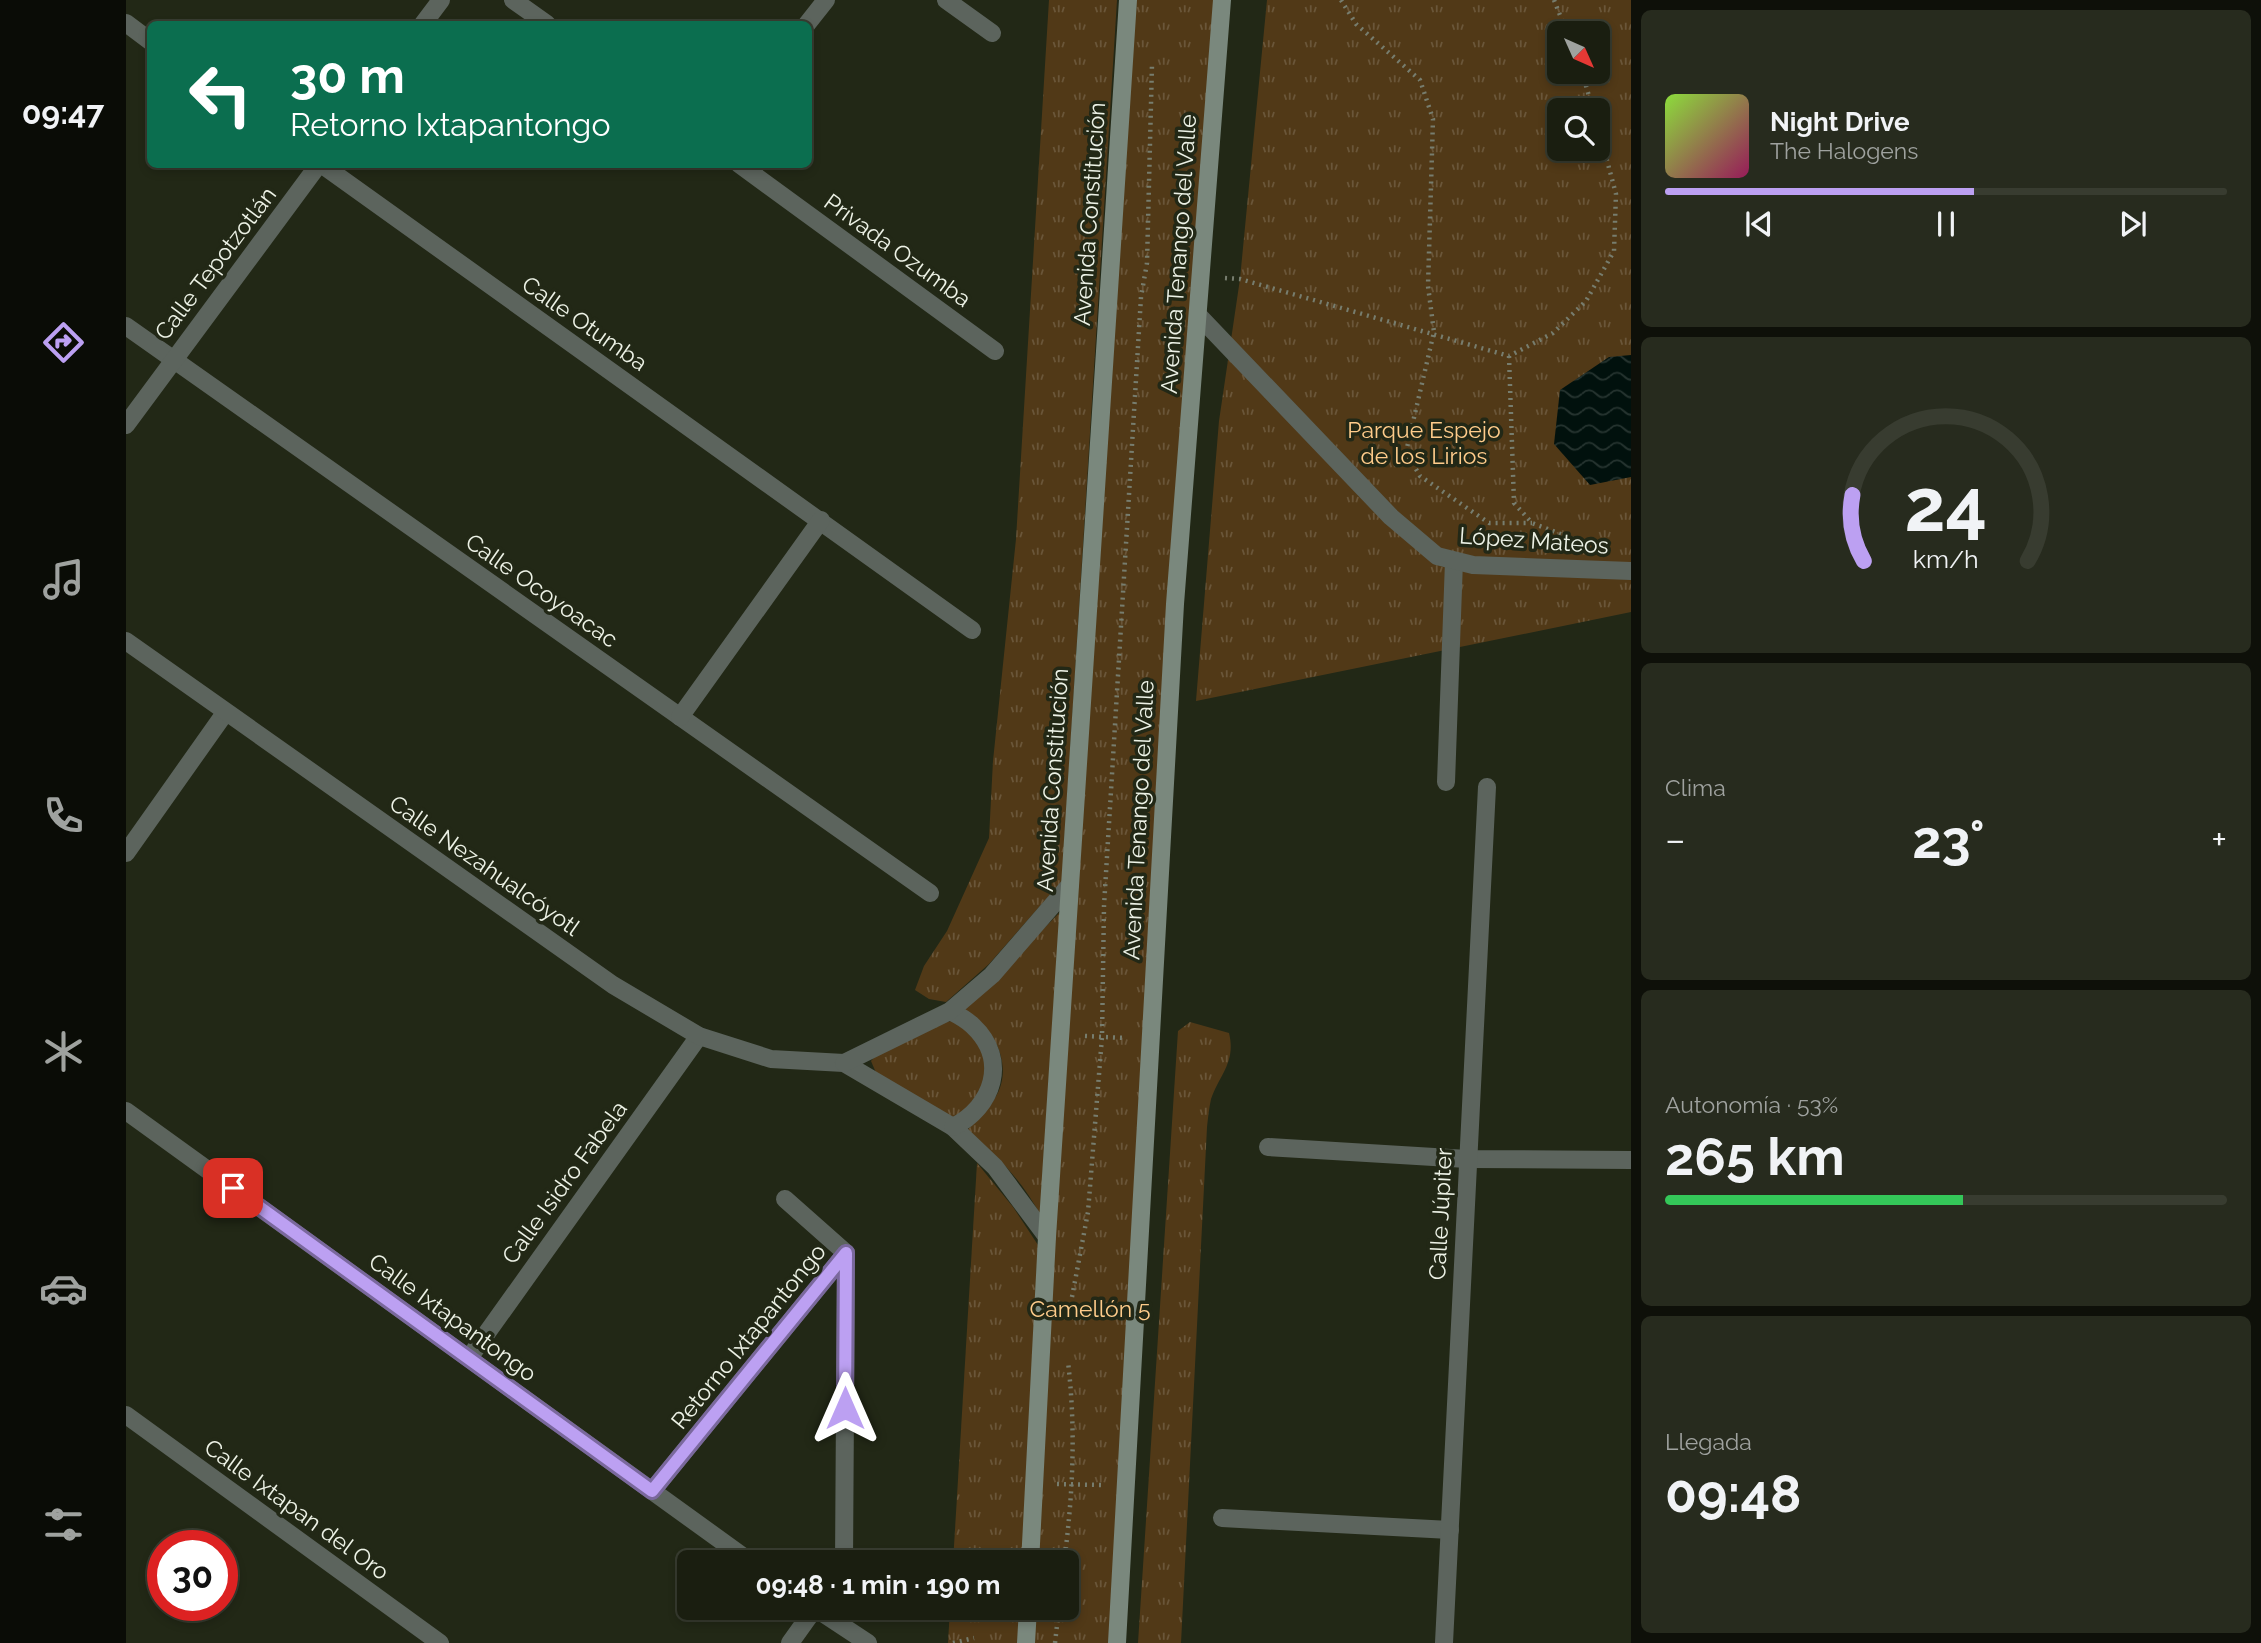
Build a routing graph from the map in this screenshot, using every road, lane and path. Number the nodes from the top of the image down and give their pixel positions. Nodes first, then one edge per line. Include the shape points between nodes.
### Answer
1 (441, 0) edge
2 (513, 0) edge
3 (826, 0) edge
4 (946, 0) edge
5 (1128, 0) edge
6 (1222, 0) edge
7 (1341, 0) edge
8 (1555, 0) edge
9 (425, 21) edge
10 (543, 21) edge
11 (809, 21) edge
12 (1563, 21) edge
13 (126, 23) edge
14 (992, 33) dead end
15 (147, 39) edge
16 (1152, 55) dead end
17 (1607, 161) edge
18 (317, 168) edge
19 (326, 168) edge
20 (744, 168) edge
21 (1199, 278) junction
22 (1198, 315) junction
23 (126, 326) edge
24 (1434, 332) junction
25 (995, 351) dead end
26 (1509, 355) junction
27 (174, 361) junction
28 (126, 425) edge
29 (821, 520) junction
30 (1532, 523) junction
31 (1585, 544) dead end
32 (1454, 561) junction
33 (1631, 571) edge
34 (972, 630) dead end
35 (126, 641) edge
36 (225, 713) junction
37 (680, 717) junction
38 (1446, 782) dead end
39 (1487, 787) dead end
40 (126, 853) edge
41 (1070, 885) junction
42 (930, 893) dead end
43 (950, 1011) junction
44 (1060, 1034) junction
45 (699, 1036) junction
46 (1102, 1037) junction
47 (1151, 1040) junction
48 (844, 1063) junction
49 (126, 1111) edge
50 (953, 1128) junction
51 (1268, 1147) dead end
52 (1467, 1159) junction
53 (1631, 1160) edge
54 (785, 1199) dead end
55 (1047, 1237) junction
56 (846, 1253) junction
57 (1071, 1303) dead end
58 (1068, 1356) dead end
59 (469, 1358) junction
60 (126, 1415) edge
61 (1035, 1483) junction
62 (1074, 1484) junction
63 (1126, 1487) junction
64 (652, 1491) junction
65 (1222, 1518) dead end
66 (1450, 1530) junction
67 (734, 1550) edge
68 (844, 1550) edge
69 (1031, 1550) edge
70 (1066, 1550) edge
71 (806, 1620) edge
72 (833, 1620) edge
73 (1027, 1620) edge
74 (1058, 1620) edge
75 (974, 1638) dead end
76 (440, 1643) edge
77 (790, 1643) edge
78 (868, 1643) edge
79 (954, 1643) edge
80 (1026, 1643) edge
81 (1055, 1643) edge
82 (1117, 1643) edge
83 (1444, 1643) edge

1 - 9 street
2 - 10 street
3 - 11 street
4 - 14 street
5 - 41 main road, Avenida Constitución
6 - 21 main road, Avenida Tenango del Valle
7 - 24 path via 1356,24 1420,80 1433,119 1428,286
8 - 12 path
13 - 15 street
16 - 46 path via 1147,263 1104,906
17 - 26 path via 1616,194 1614,251 1586,301 1553,333
18 - 27 street, Calle Tepotzotlán
19 - 29 street, Calle Otumba
20 - 25 street, Privada Ozumba
21 - 22 main road, Avenida Tenango del Valle
21 - 24 path via 1240,279
22 - 32 street, López Mateos via 1391,517 1437,556
22 - 47 main road, Avenida Tenango del Valle via 1175,604
23 - 27 street, Calle Ocoyoacac
24 - 26 path
24 - 30 path via 1406,452 1420,476 1489,523
26 - 30 path via 1514,503
27 - 28 street, Calle Tepotzotlán
27 - 37 street, Calle Ocoyoacac
29 - 34 street, Calle Otumba
29 - 37 street
30 - 31 path
32 - 33 street, López Mateos
32 - 38 street
35 - 36 street, Calle Nezahualcóyotl
36 - 40 street
36 - 45 street, Calle Nezahualcóyotl via 614,985
37 - 42 street, Calle Ocoyoacac
39 - 52 street, Calle Júpiter
41 - 43 street, Calle Nezahualcóyotl via 992,975
41 - 44 main road, Avenida Constitución
43 - 48 street, Calle Nezahualcóyotl
43 - 50 street via 974,1026 993,1054 992,1088 970,1119
44 - 46 path
44 - 55 main road, Avenida Constitución
45 - 48 street, Calle Nezahualcóyotl via 771,1059
45 - 59 street, Calle Isidro Fabela
46 - 47 path
46 - 57 path via 1088,1212
47 - 63 main road, Avenida Tenango del Valle
48 - 50 street, Calle Nezahualcóyotl
49 - 59 street, Calle Ixtapantongo
50 - 55 street, Calle Nezahualcóyotl via 995,1167
51 - 52 street
52 - 53 street
52 - 66 street, Calle Júpiter
54 - 56 street
55 - 61 main road, Avenida Constitución
56 - 64 street, Retorno Ixtapantongo
56 - 68 street, Retorno Ixtapantongo
58 - 62 path
59 - 64 street, Calle Ixtapantongo
60 - 76 street, Calle Ixtapan del Oro
61 - 62 path
61 - 69 main road, Avenida Constitución
62 - 63 path
62 - 70 path
63 - 82 main road, Avenida Tenango del Valle
64 - 67 street, Calle Ixtapantongo
65 - 66 street
66 - 83 street, Calle Júpiter
71 - 77 street
72 - 78 street
73 - 80 main road
74 - 81 path
75 - 79 path

